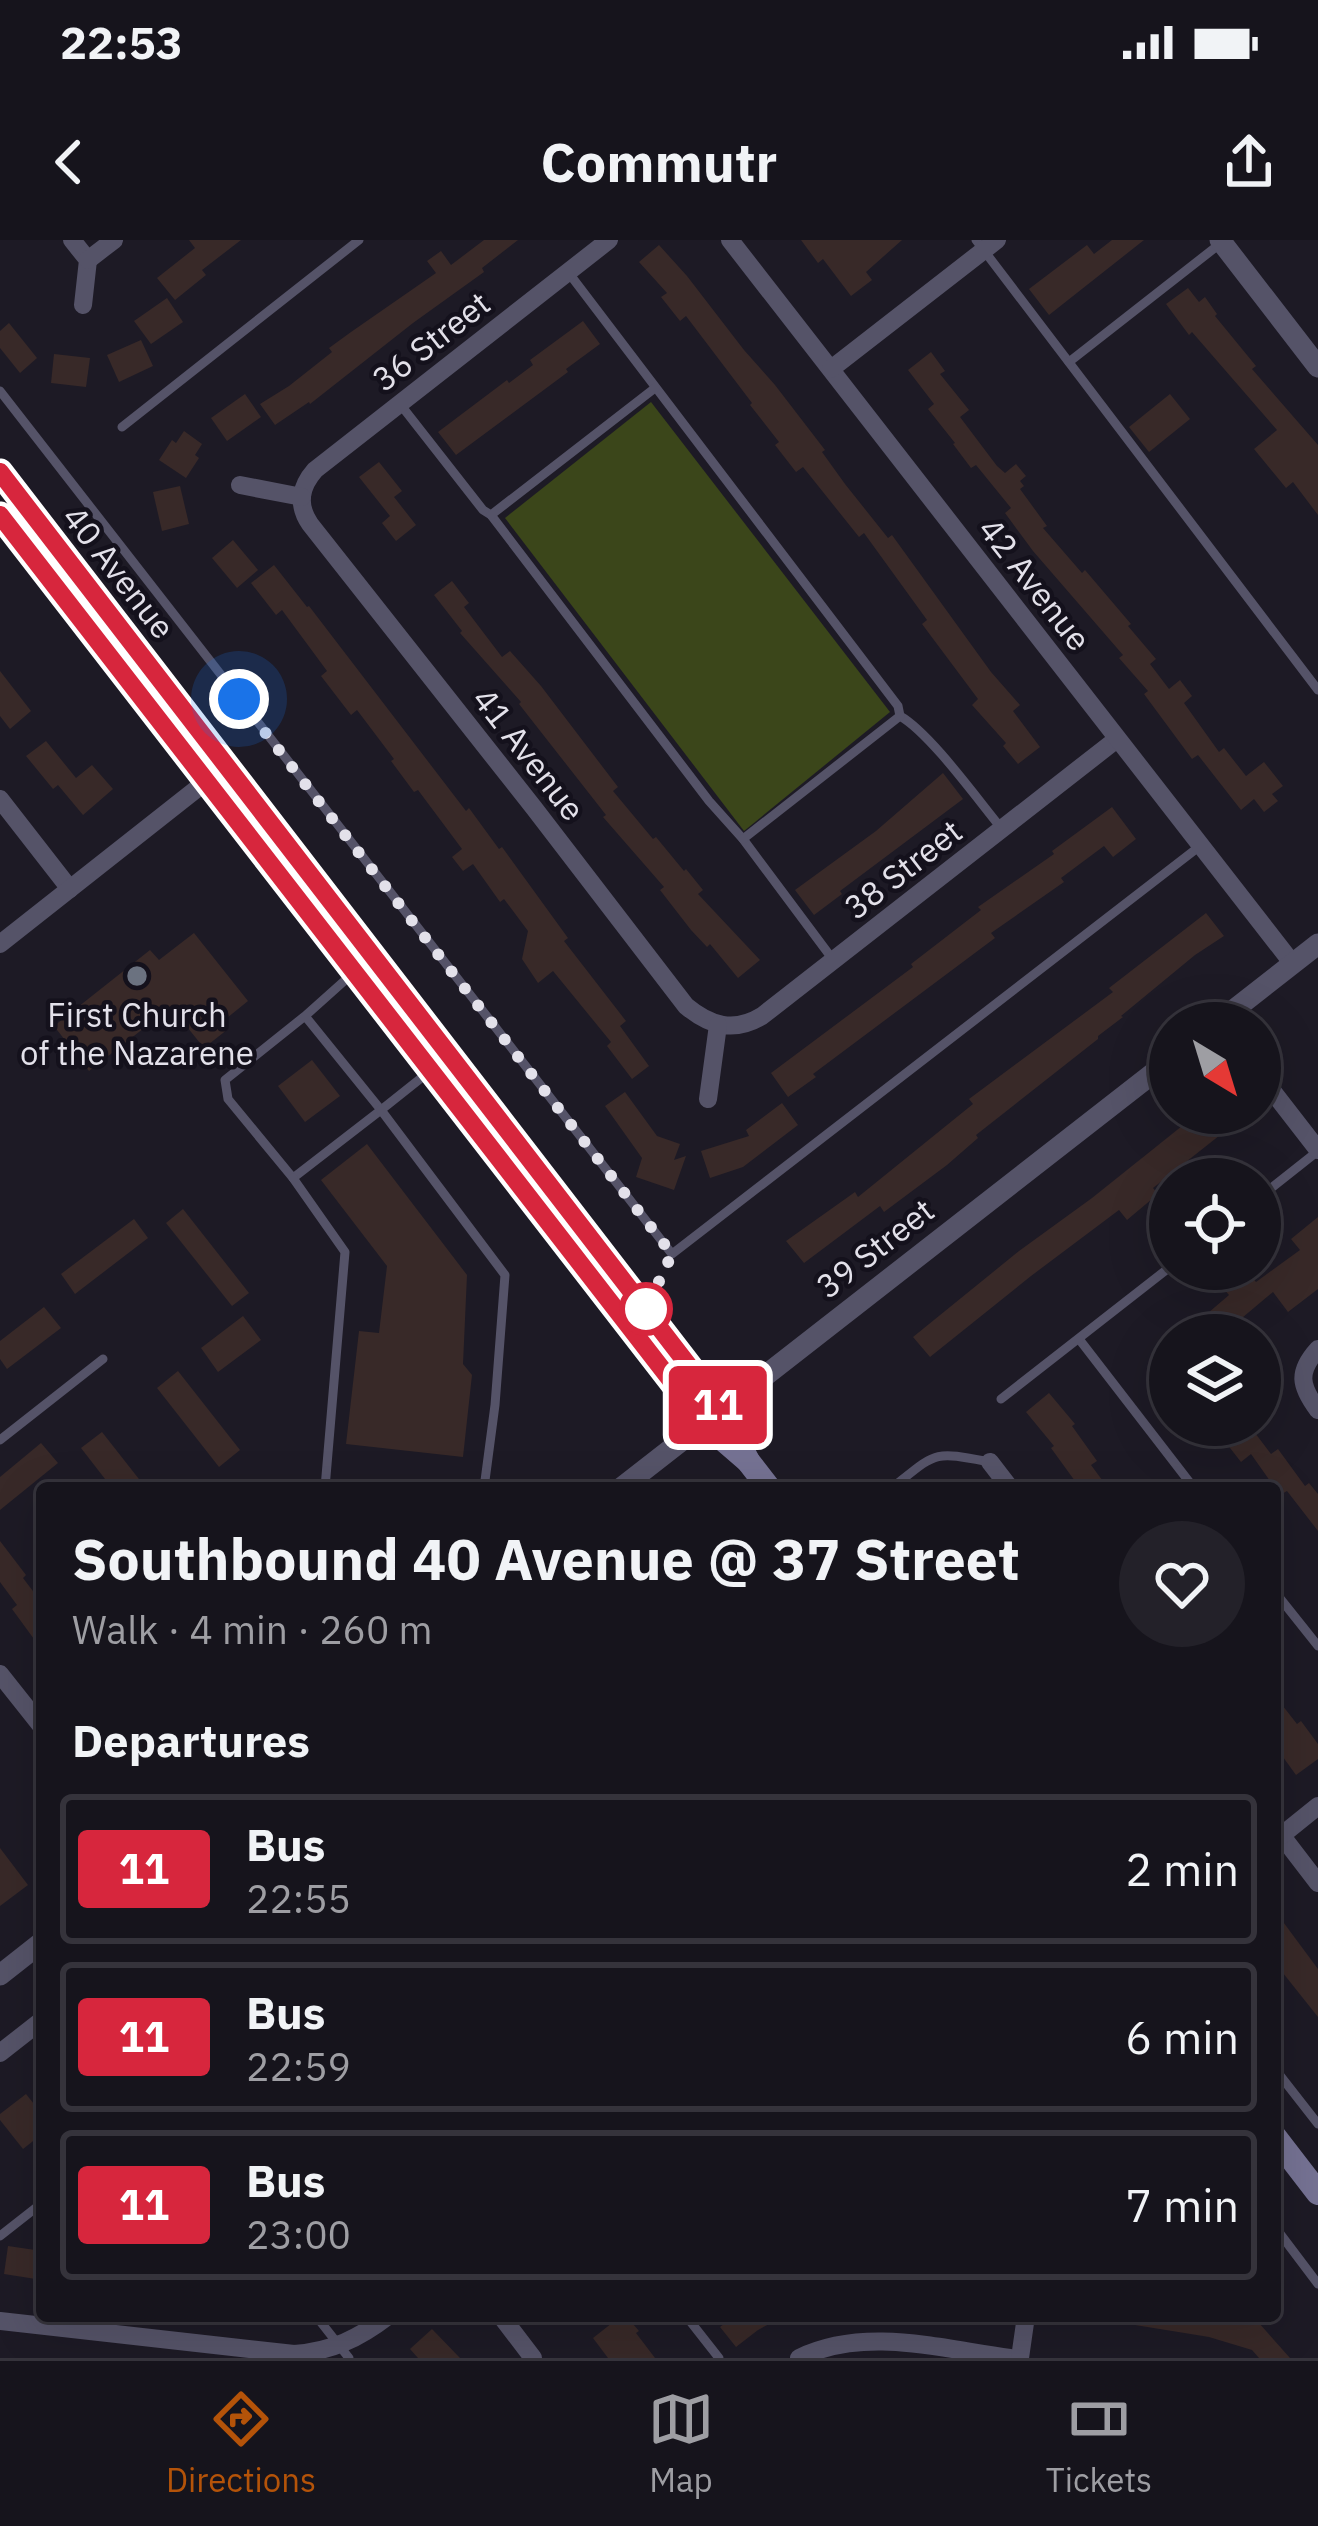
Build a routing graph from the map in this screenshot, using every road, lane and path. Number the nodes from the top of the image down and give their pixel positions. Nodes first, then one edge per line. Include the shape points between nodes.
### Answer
1 (72, 240) edge
2 (114, 240) edge
3 (359, 240) edge
4 (609, 240) edge
5 (730, 240) edge
6 (1221, 241) edge
7 (986, 243) edge
8 (88, 260) junction
9 (568, 272) junction
10 (83, 305) dead end
11 (1069, 362) junction
12 (1318, 367) edge
13 (831, 370) junction
14 (655, 388) junction
15 (0, 391) edge
16 (400, 404) junction
17 (122, 427) dead end
18 (0, 472) edge
19 (239, 485) dead end
20 (302, 497) junction
21 (0, 514) edge
22 (491, 515) junction
23 (1318, 691) edge
24 (901, 716) junction
25 (1118, 739) junction
26 (227, 766) junction
27 (206, 782) junction
28 (0, 799) edge
29 (1002, 829) junction
30 (743, 839) junction
31 (1200, 846) junction
32 (70, 889) junction
33 (0, 944) edge
34 (1318, 944) edge
35 (834, 961) junction
36 (364, 964) junction
37 (1293, 964) junction
38 (1245, 1002) edge
39 (305, 1016) junction
40 (718, 1025) junction
41 (430, 1071) junction
42 (1149, 1076) edge
43 (708, 1100) dead end
44 (1281, 1103) edge
45 (381, 1110) junction
46 (1318, 1151) edge
47 (293, 1178) junction
48 (1281, 1180) edge
49 (1149, 1284) edge
50 (1079, 1339) junction
51 (1318, 1349) edge
52 (103, 1360) dead end
53 (1001, 1399) dead end
54 (1318, 1410) edge
55 (713, 1416) junction
56 (0, 1440) edge
57 (990, 1462) joint
58 (326, 1482) edge
59 (485, 1482) edge
60 (629, 1482) edge
61 (764, 1482) edge
62 (900, 1482) edge
63 (1005, 1482) edge
64 (1189, 1482) edge
65 (1281, 1600) edge
66 (1318, 1646) edge
67 (0, 1674) edge
68 (36, 1719) edge
69 (1318, 1807) edge
70 (1281, 1829) edge
71 (1281, 1835) edge
72 (1318, 1883) edge
73 (36, 1947) edge
74 (0, 1975) edge
75 (36, 2027) edge
76 (0, 2053) edge
77 (1281, 2077) edge
78 (1318, 2123) edge
79 (1281, 2146) edge
80 (1318, 2193) edge
81 (36, 2208) edge
82 (0, 2236) edge
83 (1281, 2236) edge
84 (1318, 2284) edge
85 (0, 2320) edge
86 (321, 2322) edge
87 (380, 2322) edge
88 (505, 2322) edge
89 (691, 2322) edge
90 (1025, 2322) edge
91 (345, 2352) edge
92 (533, 2358) edge
93 (719, 2358) edge
94 (799, 2358) edge
95 (1010, 2358) edge
96 (1020, 2358) edge

1 - 8 street
2 - 8 street
3 - 17 lane
4 - 9 street, 36 Street
5 - 13 street, 42 Avenue
6 - 11 lane
6 - 12 street
7 - 11 lane
7 - 13 street
8 - 10 street
9 - 14 lane
9 - 16 street, 36 Street
11 - 23 lane
13 - 25 street, 42 Avenue
14 - 22 lane
14 - 24 lane
15 - 31 lane via 672,1254
16 - 20 street, 36 Street via 315,470
16 - 22 lane
18 - 26 main road, 40 Avenue
19 - 20 street
20 - 40 street, 41 Avenue via 310,524 678,998
21 - 27 main road, 40 Avenue
22 - 30 lane
24 - 29 lane
24 - 30 lane
25 - 29 street, 38 Street
25 - 31 street, 42 Avenue
26 - 27 street
26 - 36 main road, 40 Avenue
27 - 32 street
27 - 36 main road, 40 Avenue
28 - 32 street
29 - 35 street, 38 Street
30 - 35 lane
31 - 37 street, 42 Avenue
32 - 33 street
34 - 37 street
35 - 40 street, 38 Street via 752,1023
36 - 39 lane
36 - 41 main road, 40 Avenue
36 - 55 main road, 40 Avenue
37 - 38 street
39 - 45 lane
39 - 47 lane via 225,1080 228,1099
40 - 43 street
41 - 45 lane
41 - 55 main road, 40 Avenue
42 - 55 street, 39 Street
44 - 46 street
45 - 47 lane
45 - 59 lane via 505,1275
46 - 48 lane
47 - 58 lane via 345,1252
49 - 50 lane
50 - 53 lane
50 - 64 lane
51 - 54 street via 1303,1378
52 - 56 lane
55 - 60 street, 39 Street
55 - 61 main road, 40 Avenue
57 - 62 lane via 940,1454
57 - 63 street
65 - 66 lane
67 - 68 street
69 - 70 street
71 - 72 street
73 - 74 street
75 - 76 street
77 - 78 lane
79 - 80 main road
81 - 82 lane
83 - 84 lane
85 - 91 street via 269,2353
86 - 91 lane
87 - 91 street
88 - 92 street
89 - 93 lane
90 - 96 street
94 - 95 street via 876,2341

